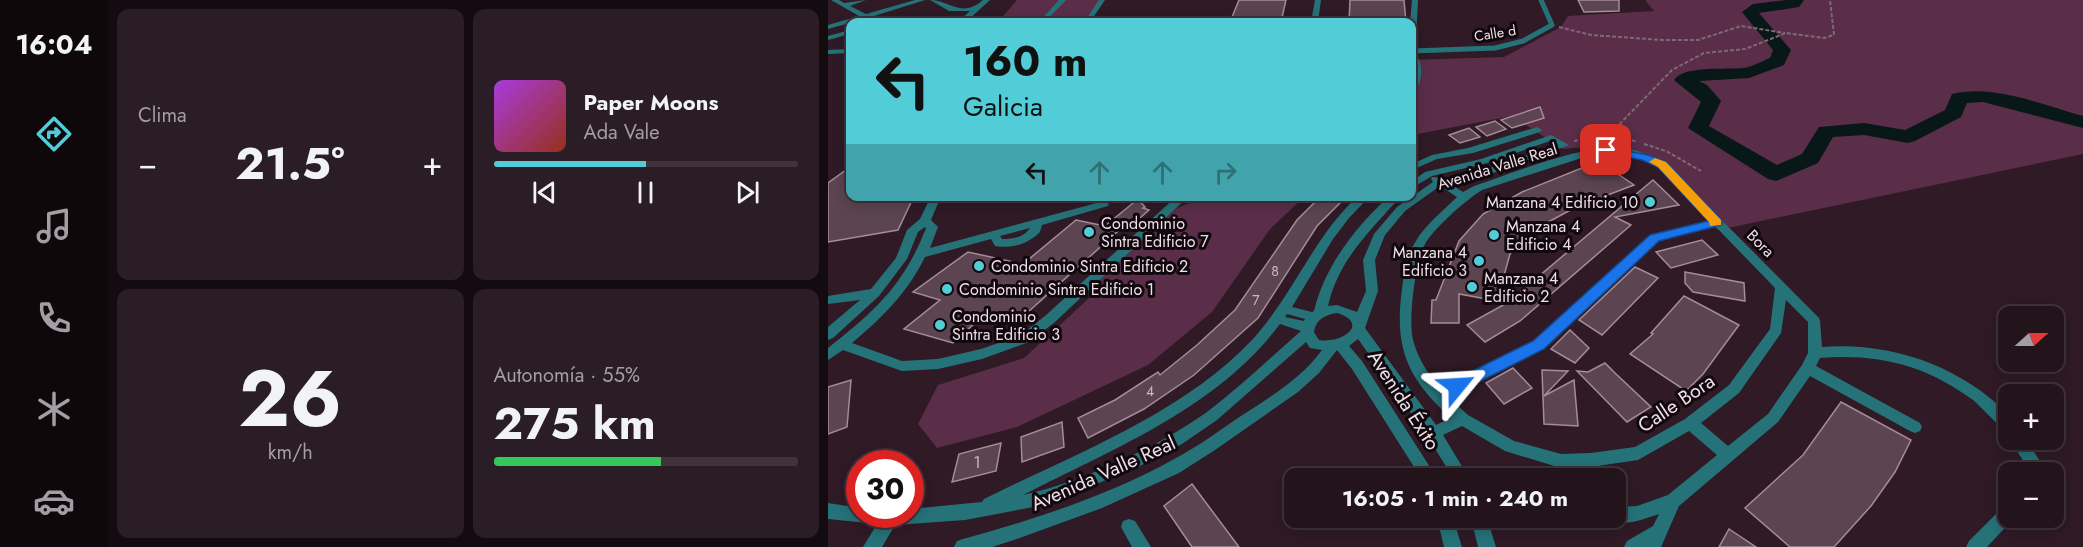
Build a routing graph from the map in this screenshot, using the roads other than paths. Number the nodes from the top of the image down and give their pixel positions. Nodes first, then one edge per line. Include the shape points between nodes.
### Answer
1 (834, 0) edge
2 (863, 0) edge
3 (905, 0) edge
4 (922, 0) edge
5 (933, 0) edge
6 (987, 0) edge
7 (1063, 0) edge
8 (1102, 0) edge
9 (1318, 0) edge
10 (1415, 0) edge
11 (1541, 0) edge
12 (844, 5) junction
13 (977, 9) junction
14 (861, 15) junction
15 (853, 18) edge
16 (867, 18) edge
17 (967, 18) edge
18 (1046, 18) edge
19 (1090, 18) edge
20 (1316, 18) edge
21 (1414, 18) edge
22 (846, 20) edge
23 (828, 21) edge
24 (828, 27) edge
25 (846, 33) edge
26 (828, 38) edge
27 (846, 51) edge
28 (828, 52) edge
29 (1416, 52) edge
30 (1416, 63) edge
31 (1416, 81) edge
32 (1537, 130) dead end
33 (1416, 166) edge
34 (1416, 168) edge
35 (1429, 174) junction
36 (1416, 182) edge
37 (1438, 182) junction
38 (1463, 197) junction
39 (1416, 198) edge
40 (934, 201) edge
41 (1179, 201) edge
42 (1359, 201) edge
43 (1390, 201) edge
44 (1412, 201) edge
45 (1104, 204) dead end
46 (925, 220) junction
47 (1717, 222) junction
48 (923, 254) junction
49 (1781, 287) junction
50 (875, 293) junction
51 (828, 300) edge
52 (1281, 314) junction
53 (1312, 322) junction
54 (1359, 326) junction
55 (828, 335) edge
56 (841, 344) junction
57 (1336, 346) junction
58 (1815, 353) junction
59 (828, 355) edge
60 (1808, 368) junction
61 (1418, 371) junction
62 (1396, 380) junction
63 (1437, 396) junction
64 (1998, 414) edge
65 (1463, 419) junction
66 (1690, 423) junction
67 (1915, 427) dead end
68 (1433, 433) junction
69 (1729, 456) junction
70 (1423, 468) edge
71 (1455, 468) edge
72 (1673, 501) junction
73 (978, 510) junction
74 (828, 511) edge
75 (846, 515) edge
76 (924, 515) edge
77 (1626, 515) edge
78 (1998, 524) edge
79 (1130, 527) dead end
80 (884, 528) edge
81 (1448, 528) edge
82 (1482, 528) edge
83 (1654, 540) edge
84 (872, 547) edge
85 (963, 547) edge
86 (1142, 547) edge
87 (1454, 547) edge
88 (1487, 547) edge
89 (1633, 547) edge
90 (1976, 547) edge

1 - 12 street
2 - 12 street
3 - 14 street
4 - 14 street
5 - 13 street via 951,9
6 - 13 street
7 - 18 street
8 - 19 street
9 - 20 street
10 - 21 street
11 - 29 lane, Calle d via 1552,25 1523,41 1495,48
12 - 14 street
13 - 17 street
14 - 15 street
14 - 16 street
14 - 23 street
22 - 24 street
25 - 26 street
27 - 28 street
30 - 31 street
32 - 33 street
34 - 35 street
35 - 36 street, Avenida Valle Real
35 - 37 street
35 - 37 street, Avenida Valle Real via 1484,161 1551,138 1564,145 1492,170
37 - 38 street
37 - 39 street, Avenida Valle Real
38 - 47 street, Bora via 1478,188 1590,152 1623,151 1662,165
38 - 61 street, Calle Bora via 1422,241 1411,265 1406,338
40 - 46 street
41 - 56 street via 1024,339 938,364 902,366
42 - 52 street via 1329,235
43 - 53 street, Avenida Valle Real via 1348,251
44 - 54 street, Avenida Valle Real via 1380,234 1370,260 1370,301
45 - 48 street via 1036,223 1036,230 1027,239 999,243 994,235
46 - 48 street via 932,226
46 - 50 street via 913,230 902,259
47 - 49 street, Bora
47 - 63 street via 1655,238 1539,345
48 - 56 street via 907,282 879,314
49 - 58 street, Bora via 1814,321
49 - 66 street, Calle Bora via 1776,330 1734,389
50 - 51 street
50 - 55 street
52 - 53 street
52 - 73 street via 1242,358 1185,404 1132,436
53 - 54 street via 1345,310 1357,317
53 - 57 street via 1315,344
53 - 73 street, Avenida Valle Real via 1257,379 1178,439 1046,498
54 - 57 street, Avenida Valle Real via 1355,336
54 - 62 street, Avenida Éxito
56 - 59 street
57 - 70 street, Avenida Éxito via 1358,365
57 - 85 street, Avenida Valle Real via 1292,391 1175,467 1104,500 1016,533
58 - 60 street
58 - 64 street via 1860,351 1902,358 1979,397
60 - 67 street
60 - 69 street via 1773,418
61 - 62 street
61 - 63 street, Calle Bora
62 - 68 street, Avenida Éxito
63 - 65 street, Calle Bora
65 - 66 street, Calle Bora via 1510,446 1561,461 1638,453
65 - 68 street
66 - 69 street
68 - 71 street, Avenida Éxito
69 - 72 street
72 - 77 street
72 - 83 street
73 - 76 street, Avenida Valle Real
74 - 75 street, Avenida Valle Real
78 - 90 street
79 - 86 street
80 - 84 street
81 - 87 street
82 - 88 street
83 - 89 street

